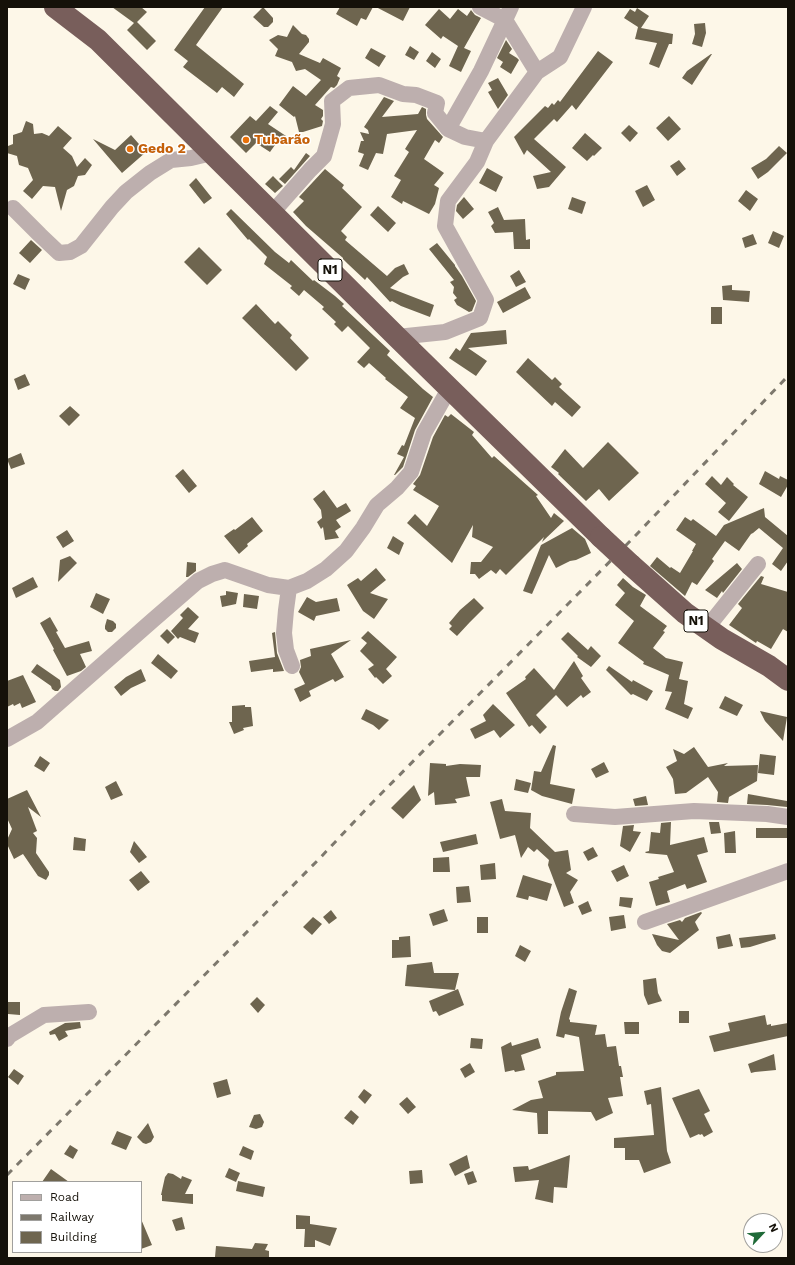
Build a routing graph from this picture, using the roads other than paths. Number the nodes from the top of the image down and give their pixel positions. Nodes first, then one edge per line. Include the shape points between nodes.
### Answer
1 (55, 7) edge
2 (480, 7) edge
3 (584, 7) edge
4 (508, 14) edge
5 (537, 72) junction
6 (448, 129) junction
7 (486, 141) junction
8 (212, 153) junction
9 (13, 208) dead end
10 (272, 213) junction
11 (397, 337) junction
12 (449, 388) junction
13 (758, 564) dead end
14 (289, 588) junction
15 (706, 628) junction
16 (292, 666) dead end
17 (782, 671) edge
18 (788, 680) edge
19 (7, 739) edge
20 (574, 814) dead end
21 (788, 817) edge
22 (788, 871) edge
23 (645, 922) dead end
24 (89, 1012) dead end
25 (7, 1039) edge

1 - 8 highway, N1 via 98,40
2 - 4 street
3 - 5 street via 560,57
4 - 5 street
4 - 6 street via 481,71
5 - 7 street
6 - 7 street via 465,137
6 - 10 street via 435,113 437,103 379,85 349,88 332,101 334,124 324,156
7 - 11 street via 477,162 448,201 444,226 486,300 480,318 445,332
8 - 9 street via 171,160 150,173 126,192 81,246 70,252 60,253
8 - 10 highway, N1
10 - 11 highway, N1
11 - 12 highway, N1
12 - 14 street via 424,433 411,472 377,505 346,551 326,569
12 - 15 highway, N1, bridge via 601,537 685,614
13 - 15 street
14 - 16 street via 284,633 286,650
14 - 19 street via 268,585 225,570 198,581 37,722
15 - 17 highway, N1
17 - 18 highway
20 - 21 street via 615,817 694,811
22 - 23 street
24 - 25 street via 44,1015

